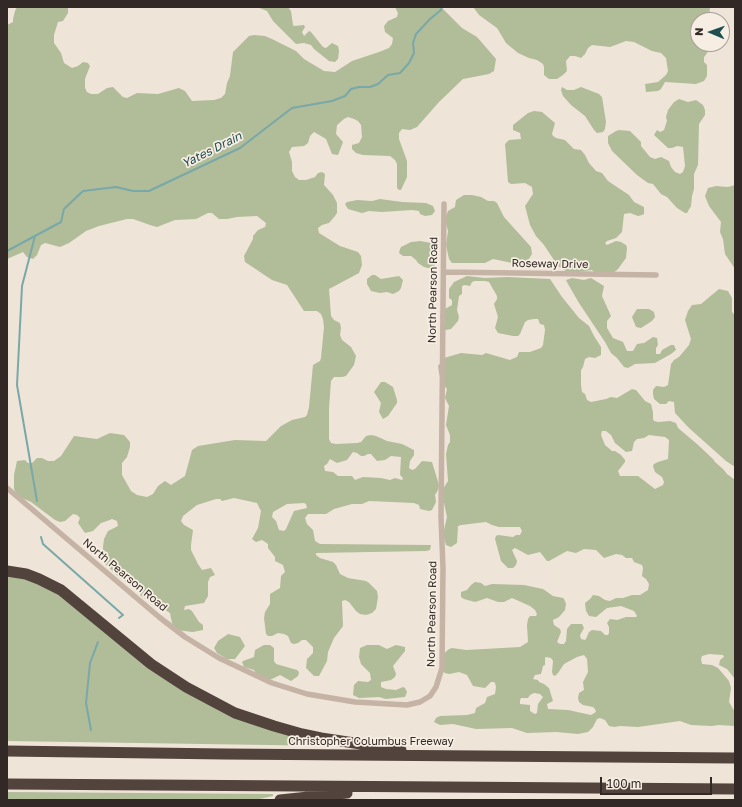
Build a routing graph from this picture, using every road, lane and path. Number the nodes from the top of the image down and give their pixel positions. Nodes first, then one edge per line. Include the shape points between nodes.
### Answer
1 (444, 204) dead end
2 (444, 272) junction
3 (656, 275) dead end
4 (7, 488) edge
5 (7, 571) edge
6 (7, 751) edge
7 (439, 756) junction
8 (735, 758) edge
9 (7, 784) edge
10 (402, 787) junction
11 (735, 789) edge
12 (280, 800) edge

1 - 2 street, North Pearson Road
2 - 3 street, Roseway Drive
2 - 4 street, North Pearson Road via 440,517 443,568 442,668 436,687 430,696 420,702 407,706 355,702 307,694 272,683 219,658 159,617
5 - 7 highway via 26,574 61,590 156,668 235,713 321,738
6 - 7 highway, Christopher Columbus Freeway
7 - 8 highway, Christopher Columbus Freeway
9 - 10 highway
10 - 11 highway
10 - 12 highway

